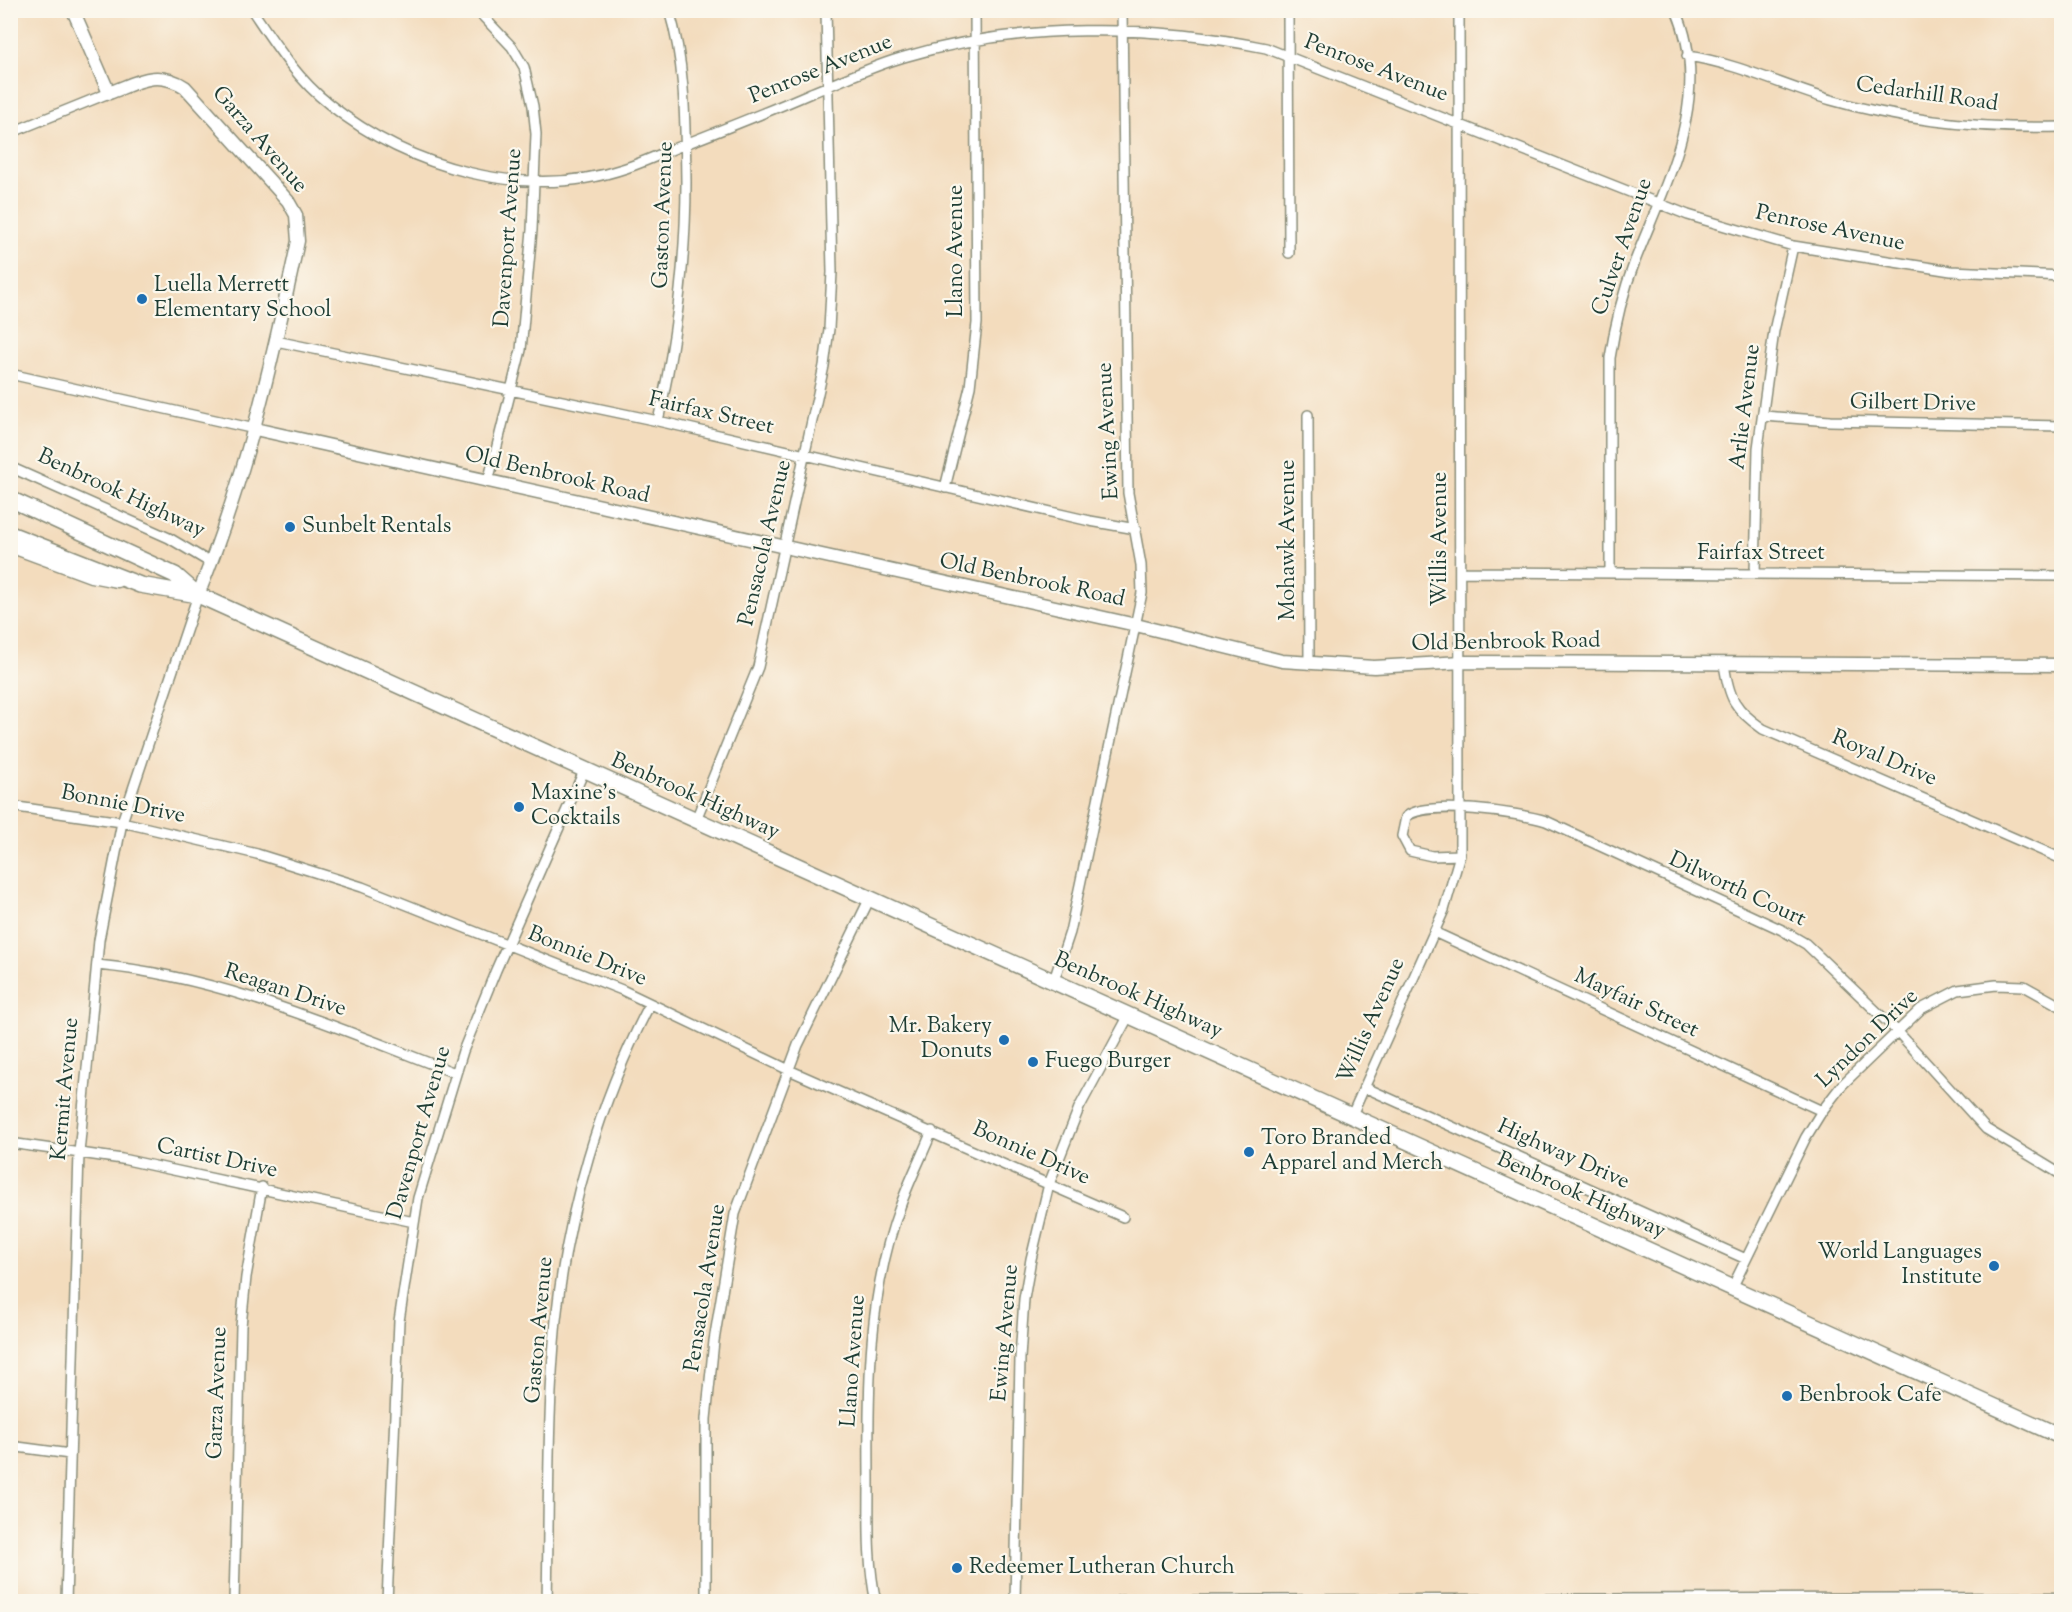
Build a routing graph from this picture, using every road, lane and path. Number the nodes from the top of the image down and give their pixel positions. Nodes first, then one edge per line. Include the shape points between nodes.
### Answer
1 (73, 10) edge
2 (252, 10) edge
3 (477, 10) edge
4 (669, 10) edge
5 (826, 10) edge
6 (975, 10) edge
7 (1122, 10) edge
8 (1288, 10) edge
9 (1459, 10) edge
10 (1676, 10) edge
11 (1122, 32) junction
12 (976, 41) junction
13 (1288, 56) junction
14 (1687, 56) junction
15 (829, 86) junction
16 (109, 93) junction
17 (1458, 122) junction
18 (2061, 127) edge
19 (10, 133) edge
20 (687, 143) junction
21 (535, 181) junction
22 (1659, 204) junction
23 (1793, 246) junction
24 (1289, 253) dead end
25 (2061, 276) edge
26 (276, 341) junction
27 (10, 374) edge
28 (513, 390) junction
29 (1308, 415) dead end
30 (1763, 416) junction
31 (658, 421) junction
32 (2061, 426) edge
33 (255, 429) junction
34 (805, 456) junction
35 (10, 467) edge
36 (488, 482) junction
37 (945, 488) junction
38 (10, 499) edge
39 (1136, 529) junction
40 (10, 534) edge
41 (10, 546) edge
42 (785, 548) junction
43 (211, 563) junction
44 (1461, 572) junction
45 (1610, 573) junction
46 (1755, 574) junction
47 (2061, 576) edge
48 (140, 585) junction
49 (198, 595) junction
50 (1136, 625) junction
51 (1462, 662) junction
52 (1309, 664) junction
53 (1724, 664) junction
54 (2061, 665) edge
55 (584, 771) junction
56 (10, 806) edge
57 (1461, 810) junction
58 (122, 822) junction
59 (695, 822) junction
60 (1460, 855) junction
61 (2061, 859) edge
62 (869, 900) junction
63 (1434, 932) junction
64 (507, 945) junction
65 (97, 965) junction
66 (1053, 983) junction
67 (650, 1004) junction
68 (2061, 1007) edge
69 (1128, 1017) junction
70 (1898, 1032) junction
71 (789, 1070) junction
72 (455, 1072) junction
73 (1364, 1087) junction
74 (1822, 1111) junction
75 (1351, 1117) junction
76 (933, 1131) junction
77 (10, 1143) edge
78 (79, 1153) junction
79 (2061, 1175) edge
80 (1049, 1184) junction
81 (262, 1187) junction
82 (1123, 1217) dead end
83 (414, 1222) junction
84 (1746, 1258) junction
85 (1732, 1288) junction
86 (2061, 1437) edge
87 (10, 1446) edge
88 (70, 1454) junction
89 (2061, 1599) edge
90 (1967, 1600) edge
91 (66, 1602) edge
92 (234, 1602) edge
93 (387, 1602) edge
94 (547, 1602) edge
95 (706, 1602) edge
96 (876, 1602) edge
97 (1015, 1602) edge
98 (1120, 1602) edge

1 - 16 street
2 - 21 street, Penrose Avenue via 291,67 311,88 328,104 391,144 476,174
3 - 21 street, Davenport Avenue via 512,47 524,67 533,106
4 - 20 street, Gaston Avenue via 677,36
5 - 15 street, Pensacola Avenue
6 - 12 street, Llano Avenue
7 - 11 street, Ewing Avenue
8 - 13 street
9 - 17 street, Willis Avenue
10 - 14 street, Culver Avenue
11 - 12 street, Penrose Avenue via 1044,33
11 - 13 street, Penrose Avenue via 1213,37
11 - 39 street, Ewing Avenue via 1125,410 1128,493
12 - 15 street, Penrose Avenue via 905,56
12 - 37 street, Llano Avenue via 977,323 968,398
13 - 17 street, Penrose Avenue
13 - 24 street
14 - 18 street, Cedarhill Road via 1743,69 1875,111 1996,126
14 - 22 street, Culver Avenue via 1687,120
15 - 20 street, Penrose Avenue
15 - 34 street, Pensacola Avenue via 829,329
16 - 19 street
16 - 26 street, Garza Avenue via 146,79 171,79 185,87 288,201 296,215 298,241
17 - 22 street, Penrose Avenue
17 - 44 street, Willis Avenue
20 - 21 street, Penrose Avenue via 604,174 561,182
20 - 31 street, Gaston Avenue via 679,311
21 - 28 street, Davenport Avenue
22 - 23 street, Penrose Avenue
22 - 45 street, Culver Avenue via 1631,273 1610,358
23 - 25 street, Penrose Avenue via 1951,271
23 - 30 street, Arlie Avenue via 1774,331
26 - 28 street, Fairfax Street
26 - 33 street, Garza Avenue
27 - 33 street, Old Benbrook Road
28 - 31 street, Fairfax Street
28 - 36 street, Davenport Avenue
29 - 52 street, Mohawk Avenue
30 - 32 street, Gilbert Drive
30 - 46 street, Arlie Avenue via 1757,467
31 - 34 street, Fairfax Street
33 - 36 street, Old Benbrook Road
33 - 43 street, Garza Avenue
34 - 37 street, Fairfax Street
34 - 42 street, Pensacola Avenue
35 - 43 street, Benbrook Highway via 169,538
36 - 42 street, Old Benbrook Road
37 - 39 street, Fairfax Street
38 - 49 main road, Benbrook Highway via 175,574
39 - 50 street, Ewing Avenue via 1142,593
40 - 48 main road, Benbrook Highway
41 - 48 street, Benbrook Highway via 91,576
42 - 50 street, Old Benbrook Road
42 - 59 street, Pensacola Avenue via 755,676
43 - 49 street, Garza Avenue
44 - 45 street, Fairfax Street
44 - 51 street, Willis Avenue
45 - 46 street, Fairfax Street
46 - 47 street, Fairfax Street
48 - 49 main road, Benbrook Highway
49 - 55 main road, Benbrook Highway
49 - 58 street, Kermit Avenue
50 - 52 street, Old Benbrook Road via 1282,661
50 - 66 street, Ewing Avenue via 1070,932
51 - 52 street, Old Benbrook Road via 1374,667
51 - 53 street, Old Benbrook Road
51 - 57 street, Willis Avenue
53 - 54 street, Old Benbrook Road
53 - 61 street, Royal Drive via 1734,704 1741,714 1763,729
55 - 59 main road, Benbrook Highway
55 - 64 street, Davenport Avenue
56 - 58 street, Bonnie Drive
57 - 60 street, Willis Avenue
57 - 60 street, Dilworth Court via 1410,813 1402,827 1404,845 1410,851 1432,856
57 - 70 street, Dilworth Court via 1502,810 1545,821 1782,930 1806,944
58 - 64 street, Bonnie Drive via 325,874
58 - 65 street, Kermit Avenue
59 - 62 main road, Benbrook Highway
60 - 63 street, Willis Avenue
62 - 66 main road, Benbrook Highway
62 - 71 street, Pensacola Avenue
63 - 73 street, Willis Avenue
63 - 74 street, Mayfair Street
64 - 67 street, Bonnie Drive
64 - 72 street, Davenport Avenue
65 - 72 street, Reagan Drive via 220,988
65 - 78 street, Kermit Avenue
66 - 69 main road, Benbrook Highway
67 - 71 street, Bonnie Drive
67 - 94 street, Gaston Avenue via 629,1043 609,1098 564,1262 554,1367
68 - 70 street, Lyndon Drive via 2024,986 1975,987 1958,990 1921,1009
69 - 75 main road, Benbrook Highway
69 - 80 street, Ewing Avenue via 1079,1108
70 - 74 street, Lyndon Drive via 1842,1085
70 - 79 street, Dilworth Court via 1986,1129
71 - 76 street, Bonnie Drive
71 - 95 street, Pensacola Avenue via 735,1214 721,1291 706,1419
72 - 83 street, Davenport Avenue
73 - 75 street, Willis Avenue
73 - 84 street, Highway Drive
74 - 84 street, Lyndon Drive
75 - 85 main road, Benbrook Highway
76 - 80 street, Bonnie Drive
76 - 96 street, Llano Avenue via 900,1207 880,1277 873,1328 868,1454 870,1574
77 - 78 street, Cartist Drive
78 - 81 street, Cartist Drive
78 - 88 street, Kermit Avenue
80 - 82 street, Bonnie Drive
80 - 97 street, Ewing Avenue via 1024,1299
81 - 83 street, Cartist Drive
81 - 92 street, Garza Avenue via 241,1326
83 - 93 street, Davenport Avenue via 399,1321
84 - 85 street, Lyndon Drive
85 - 86 main road, Benbrook Highway
87 - 88 street
88 - 91 street, Kermit Avenue
89 - 90 street
90 - 98 street

